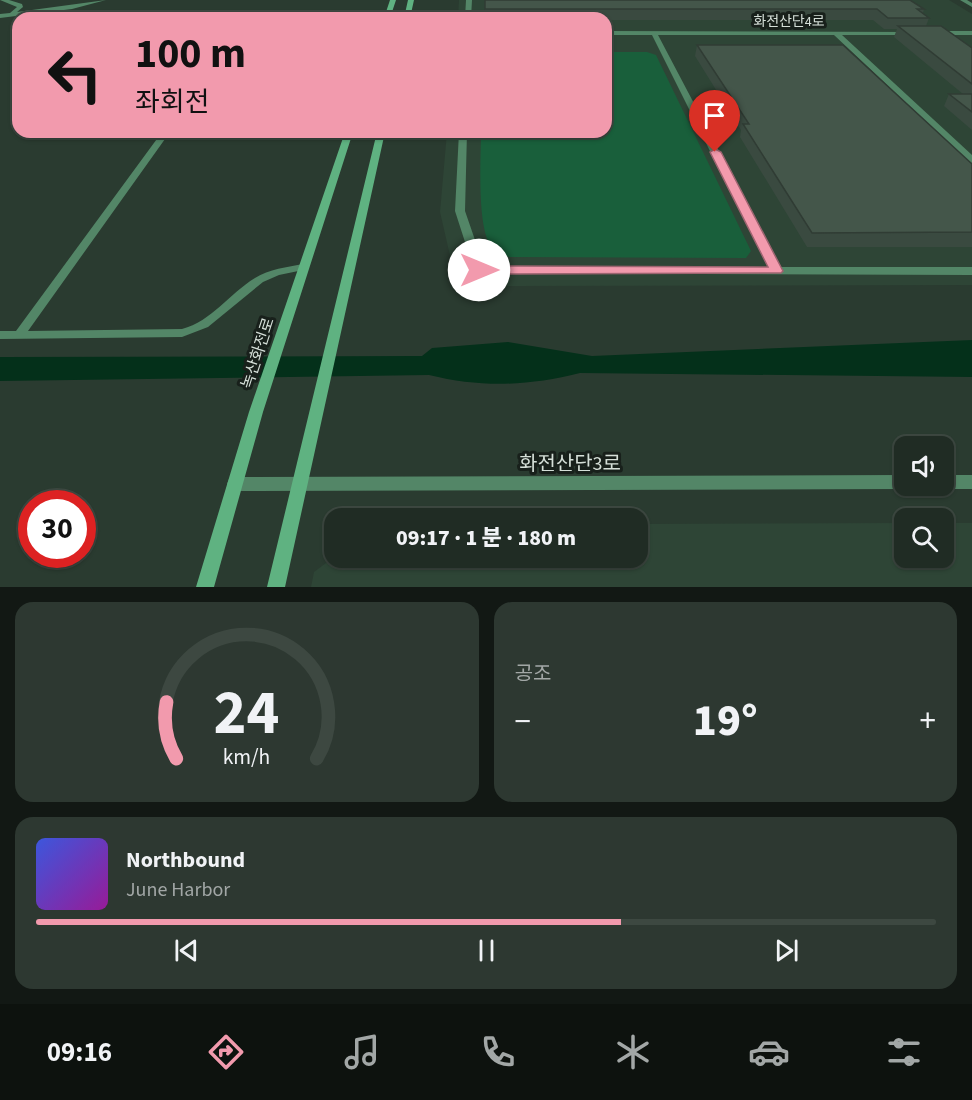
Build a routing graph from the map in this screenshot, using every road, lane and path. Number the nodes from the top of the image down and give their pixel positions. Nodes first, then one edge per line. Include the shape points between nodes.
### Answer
1 (3, 0) edge
2 (103, 0) edge
3 (963, 0) edge
4 (972, 5) edge
5 (14, 12) edge
6 (23, 12) edge
7 (612, 33) edge
8 (654, 33) junction
9 (836, 33) junction
10 (915, 33) edge
11 (927, 33) edge
12 (972, 33) edge
13 (162, 138) edge
14 (347, 138) edge
15 (380, 138) edge
16 (463, 138) edge
17 (972, 160) edge
18 (304, 267) junction
19 (776, 271) junction
20 (972, 271) edge
21 (0, 334) edge
22 (20, 334) junction
23 (954, 482) edge
24 (972, 482) edge
25 (894, 483) edge
26 (235, 484) junction
27 (301, 485) junction
28 (205, 587) edge
29 (276, 587) edge

1 - 5 lane via 20,5
2 - 6 lane
3 - 4 street
7 - 8 street, 화전산단4로
8 - 9 street, 화전산단4로
8 - 19 street
9 - 10 street, 화전산단4로
9 - 17 street
11 - 12 street
13 - 22 lane
14 - 18 main road, 녹산화전로
15 - 27 main road
16 - 19 street via 459,211 479,270
18 - 22 lane via 270,274 256,282 195,331
18 - 26 main road, 녹산화전로
19 - 20 street
21 - 22 lane
23 - 24 street
25 - 27 street, 화전산단3로
26 - 27 street, 화전산단3로
26 - 28 main road, 녹산화전로
27 - 29 main road

